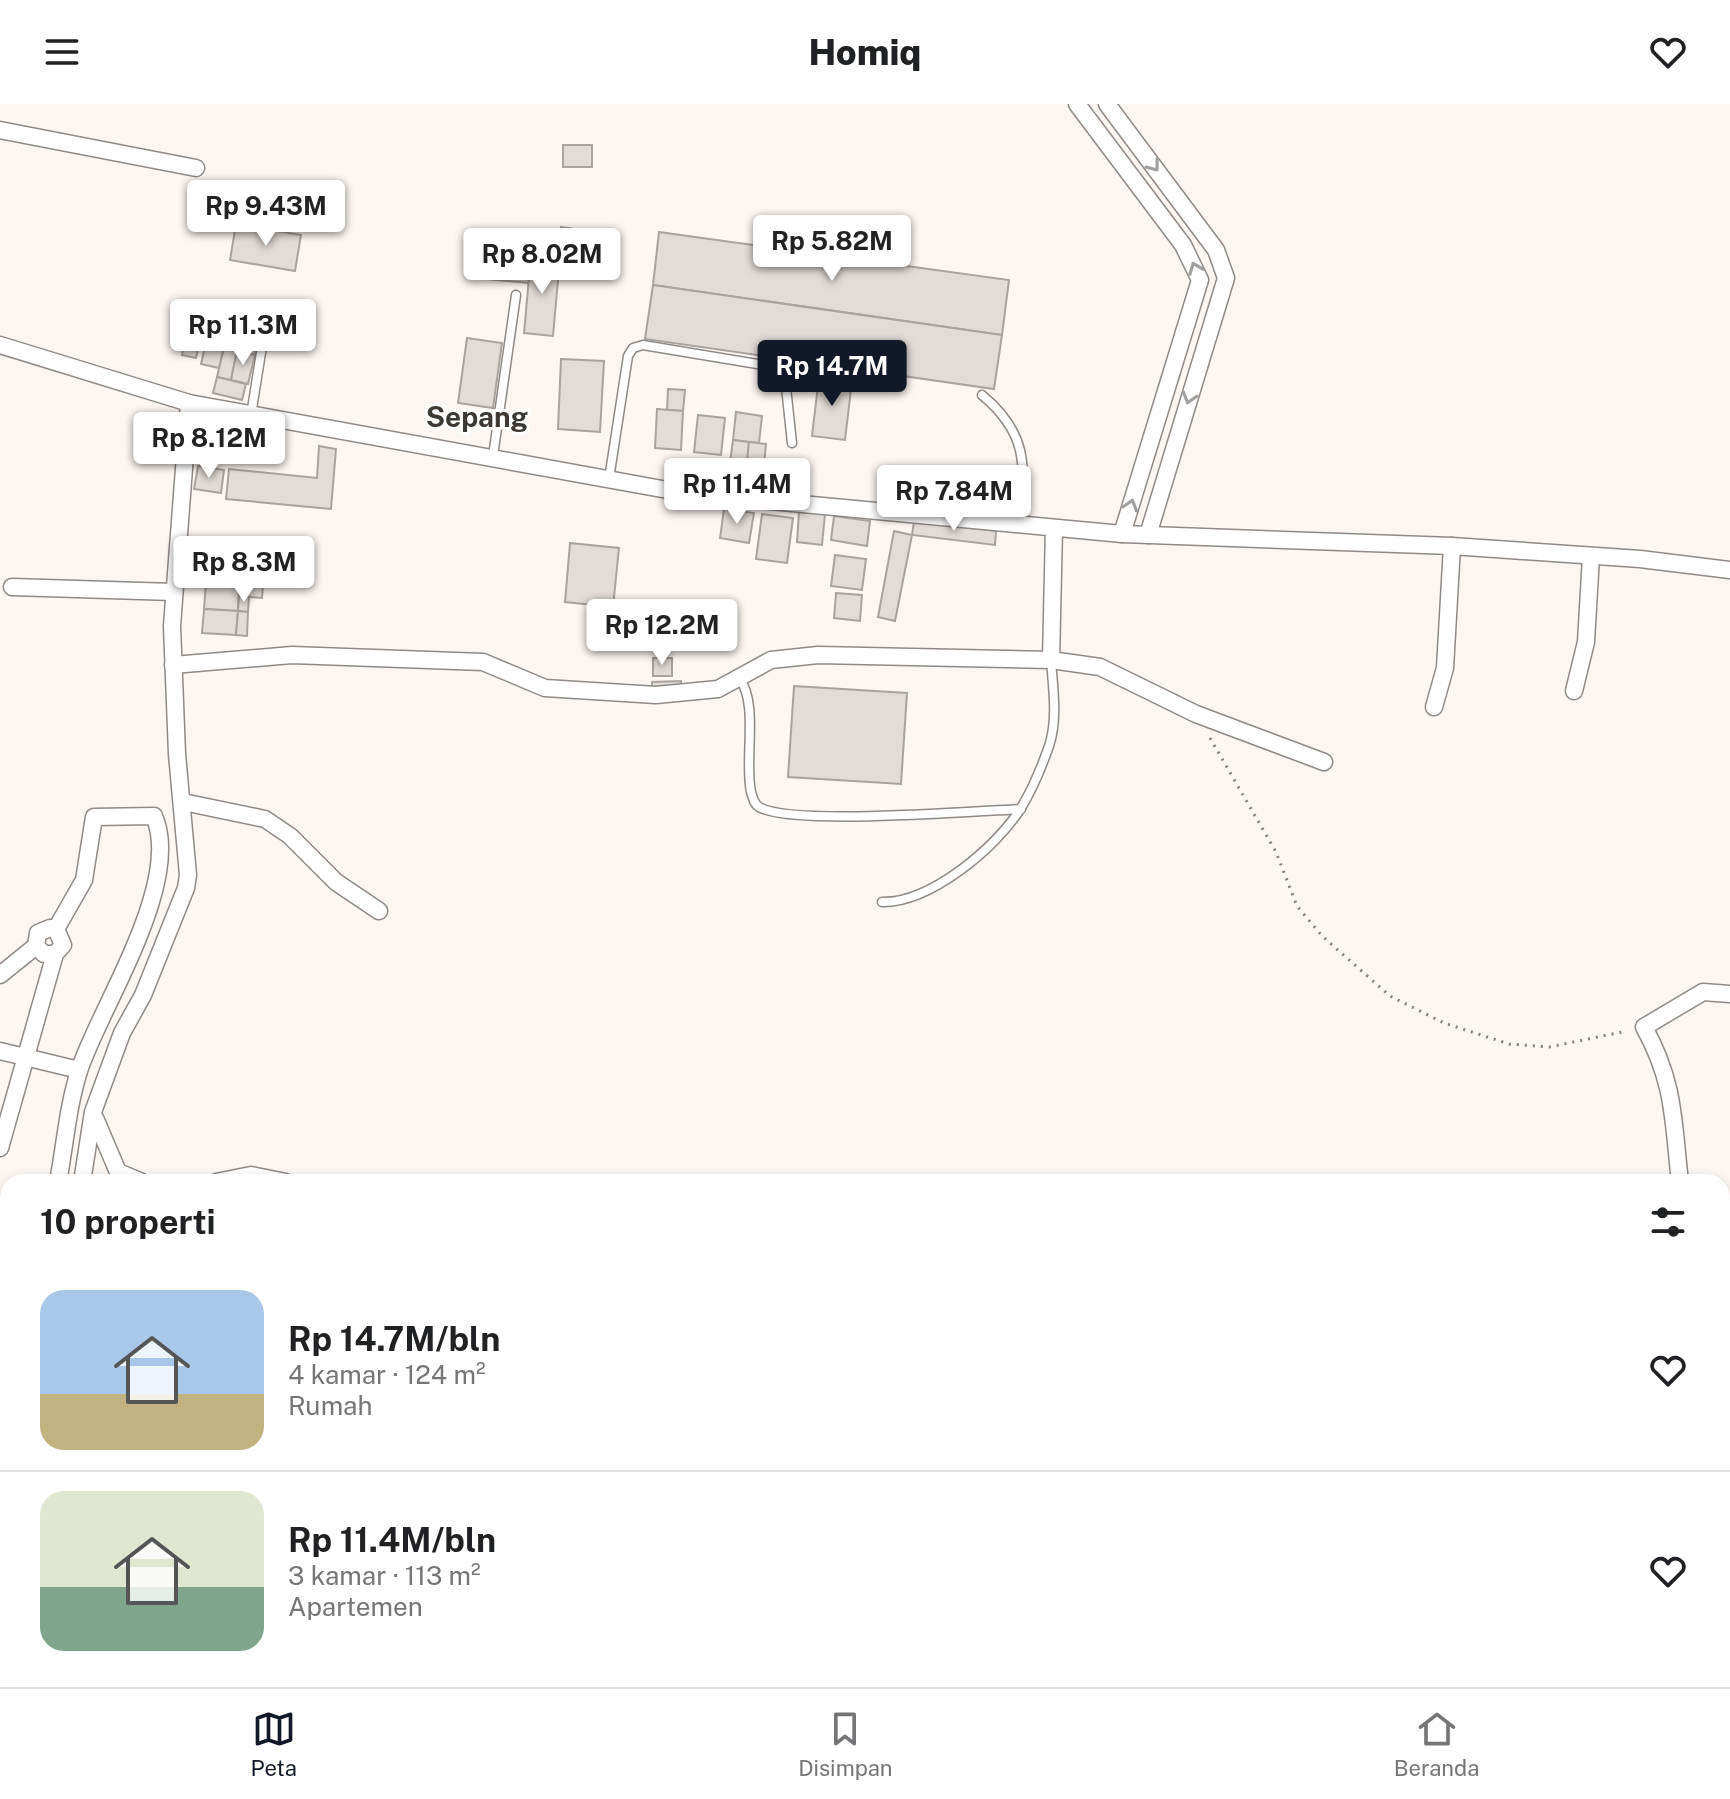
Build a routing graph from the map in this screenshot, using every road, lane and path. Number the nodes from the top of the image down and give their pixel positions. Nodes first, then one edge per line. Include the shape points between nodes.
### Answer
1 (1077, 104) edge
2 (1107, 104) edge
3 (0, 130) edge
4 (196, 168) dead end
5 (516, 295) dead end
6 (1190, 315) junction
7 (1213, 321) junction
8 (264, 334) dead end
9 (0, 345) edge
10 (982, 395) dead end
11 (189, 403) junction
12 (251, 416) junction
13 (792, 443) dead end
14 (493, 456) junction
15 (1146, 457) junction
16 (1170, 462) junction
17 (609, 480) junction
18 (1020, 525) junction
19 (1054, 528) junction
20 (1122, 534) junction
21 (1148, 535) junction
22 (1452, 546) junction
23 (1591, 556) junction
24 (1730, 570) edge
25 (12, 587) dead end
26 (173, 592) junction
27 (1051, 660) junction
28 (173, 665) junction
29 (739, 678) junction
30 (1574, 691) dead end
31 (1434, 707) dead end
32 (1196, 714) junction
33 (1324, 762) dead end
34 (183, 802) junction
35 (1021, 809) junction
36 (882, 902) dead end
37 (379, 911) dead end
38 (56, 929) junction
39 (36, 946) junction
40 (55, 954) junction
41 (0, 975) edge
42 (1730, 994) edge
43 (1644, 1027) junction
44 (0, 1051) edge
45 (26, 1057) junction
46 (79, 1070) junction
47 (93, 1112) junction
48 (0, 1148) edge
49 (60, 1174) edge
50 (83, 1174) edge
51 (123, 1174) edge
52 (1679, 1174) edge

6 -> 1 street via 1200,280 1194,261
2 -> 7 street via 1222,260 1226,278
3 - 4 street
5 - 14 lane
6 - 7 street
6 - 15 street
7 -> 16 street
8 - 12 lane
9 - 11 street
10 - 18 lane via 1013,425 1021,446
11 - 12 street
11 - 26 street
12 - 14 street
13 - 17 lane via 785,378 775,367 643,345 628,356
14 - 17 street
15 - 16 street
20 -> 15 street
16 - 21 street
17 - 18 street via 684,493
18 - 19 street
19 - 20 street
19 - 27 street
20 - 21 street
21 - 22 street
22 - 23 street
22 - 31 street via 1445,668
23 - 24 street
23 - 30 street via 1586,642
25 - 26 street
26 - 28 street
27 - 29 street via 818,655 771,660
27 - 32 street via 1100,667
27 - 35 lane via 1054,720 1049,745
28 - 29 street via 292,655 483,662 545,688 656,695 718,689
28 - 34 street
29 - 35 lane via 748,700 749,782 761,808 799,816
32 - 33 street
32 - 43 path via 1276,852 1297,906 1322,936 1390,996 1444,1023 1509,1044 1549,1047
34 - 37 street via 265,819 336,882
34 - 47 street via 186,888
35 - 36 lane via 950,878 918,895
38 - 39 street via 38,933
38 - 40 street via 63,945
38 - 46 street via 84,880 94,817 154,816 160,846 155,889
39 - 40 street via 44,954
39 - 41 street
40 - 45 street
42 - 43 street via 1703,992
43 - 52 street via 1675,1105
44 - 45 street
45 - 46 street
45 - 48 street
46 - 49 street
47 - 50 street
47 - 51 street

